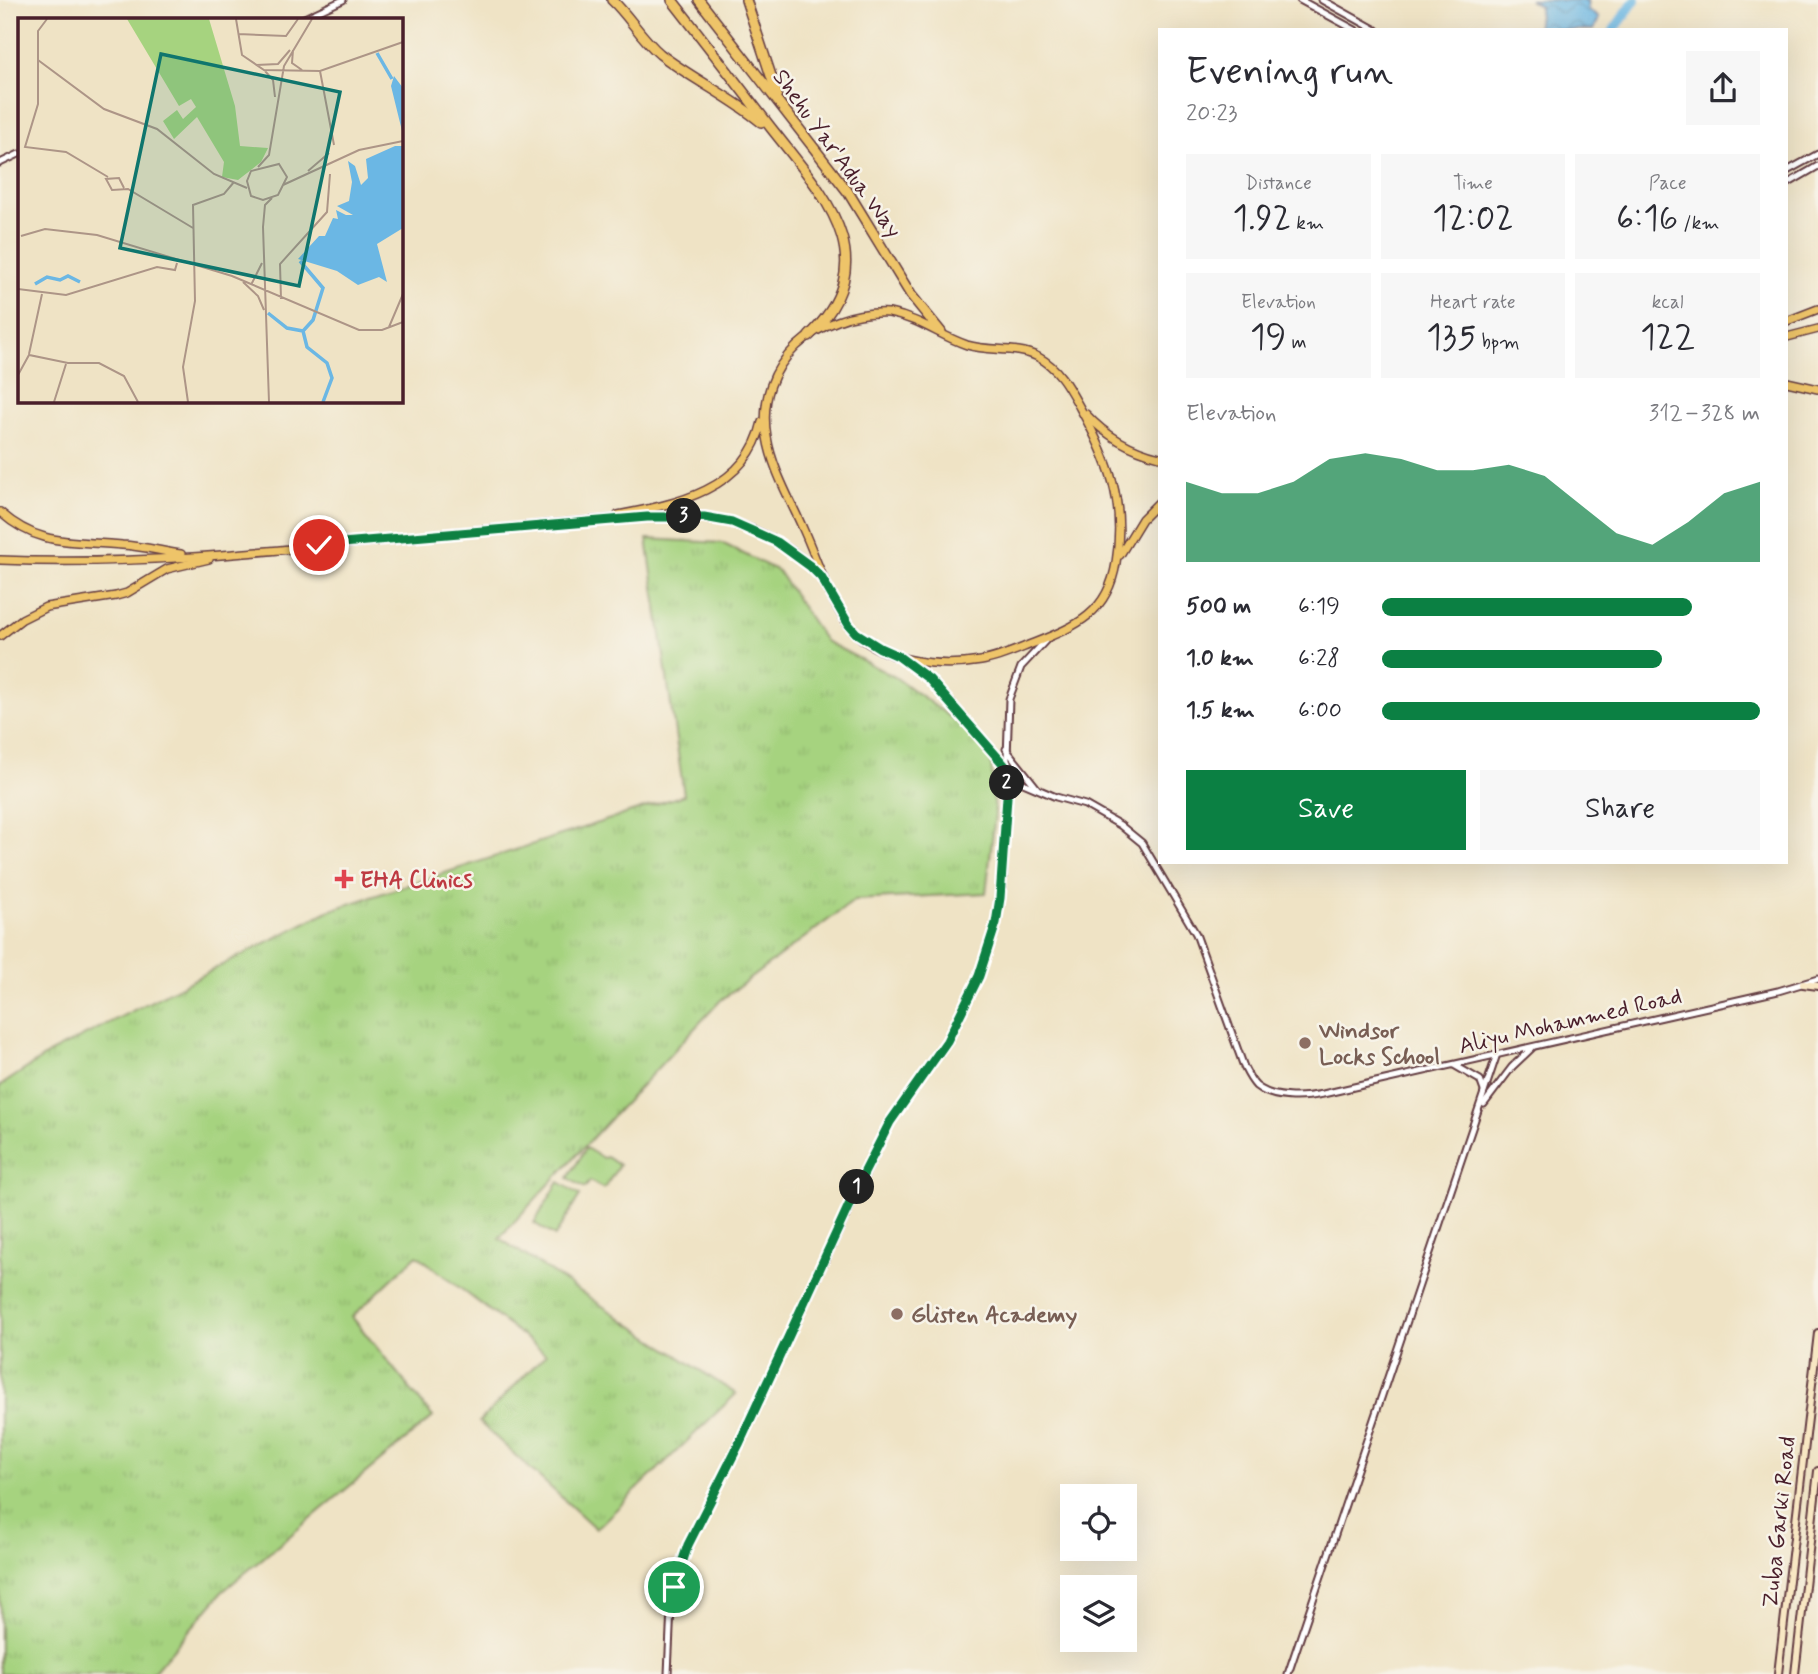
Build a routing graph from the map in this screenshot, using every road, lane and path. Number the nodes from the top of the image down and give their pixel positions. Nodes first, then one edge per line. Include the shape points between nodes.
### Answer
1 (343, 0) edge
2 (612, 0) edge
3 (672, 0) edge
4 (699, 0) edge
5 (746, 0) edge
6 (1300, 0) edge
7 (1322, 0) edge
8 (304, 18) edge
9 (1351, 28) edge
10 (1372, 28) edge
11 (784, 108) junction
12 (777, 136) junction
13 (1818, 154) edge
14 (18, 155) edge
15 (0, 163) edge
16 (1818, 166) edge
17 (1788, 171) edge
18 (1788, 183) edge
19 (1818, 309) edge
20 (1788, 321) edge
21 (1818, 330) edge
22 (941, 332) junction
23 (808, 336) junction
24 (1788, 337) edge
25 (1788, 382) edge
26 (1818, 389) edge
27 (1078, 405) junction
28 (765, 411) junction
29 (1158, 456) edge
30 (1158, 503) edge
31 (0, 512) edge
32 (589, 521) junction
33 (245, 552) junction
34 (195, 556) junction
35 (0, 560) edge
36 (1116, 565) junction
37 (832, 594) junction
38 (0, 636) edge
39 (1051, 636) junction
40 (898, 656) junction
41 (1006, 749) junction
42 (1006, 767) junction
43 (1007, 776) junction
44 (1040, 791) junction
45 (1818, 979) edge
46 (1803, 984) junction
47 (1818, 986) edge
48 (1537, 1045) junction
49 (1497, 1054) junction
50 (1454, 1065) junction
51 (1485, 1093) junction
52 (1479, 1109) junction
53 (1818, 1333) edge
54 (1818, 1471) edge
55 (668, 1674) edge
56 (1288, 1674) edge
57 (1778, 1674) edge
58 (1795, 1674) edge

1 - 8 street
2 - 12 highway via 660,54 734,100
3 - 12 highway, Shehu Yar'Adua Way
4 - 11 highway, Shehu Yar'Adua Way
5 - 11 highway
6 - 9 street
7 - 10 street
11 - 22 highway, Shehu Yar'Adua Way via 848,192 911,295
12 - 23 highway, Shehu Yar'Adua Way via 825,197 844,244 841,289 829,314
13 - 17 street
14 - 15 street
16 - 18 street
19 - 20 main road
21 - 24 main road
22 - 23 main road via 915,319 878,313 851,317
22 - 27 main road via 976,347 1019,351 1041,359 1057,372
23 - 28 main road via 776,369
25 - 26 main road
27 - 29 main road via 1112,437
27 - 36 main road via 1102,448 1114,484 1119,523
28 - 32 main road via 752,451 739,467 706,491 672,504
28 - 37 main road via 775,465
30 - 36 main road via 1131,534
31 - 34 main road via 35,535 64,543 124,545
32 - 33 main road
32 - 37 main road via 674,516 732,522 794,554 821,577
33 - 34 main road
33 - 38 main road via 177,566 116,596 47,607
34 - 35 main road
36 - 39 main road via 1097,609
37 - 40 main road via 856,633
39 - 40 main road via 981,661 945,663
39 - 41 street via 1029,657 1013,683 1006,714
40 - 42 street via 944,694
41 - 42 street
41 - 44 street
42 - 43 street
43 - 44 street
43 - 55 street via 1000,898 979,976 947,1041 890,1122 688,1545 671,1606
44 - 50 street, Aliyu Mohammed Road via 1085,805 1142,843 1196,934 1244,1067 1256,1086 1284,1096 1310,1097
45 - 46 street, Aliyu Mohammed Road
46 - 47 main road
46 - 48 street, Aliyu Mohammed Road
48 - 49 street, Aliyu Mohammed Road
48 - 52 street via 1522,1056
49 - 50 street, Aliyu Mohammed Road
49 - 51 street
50 - 51 street via 1480,1080
51 - 52 street
52 - 56 street
53 - 57 main road, Zuba Garki Road
54 - 58 main road, Zuba Garki Road

